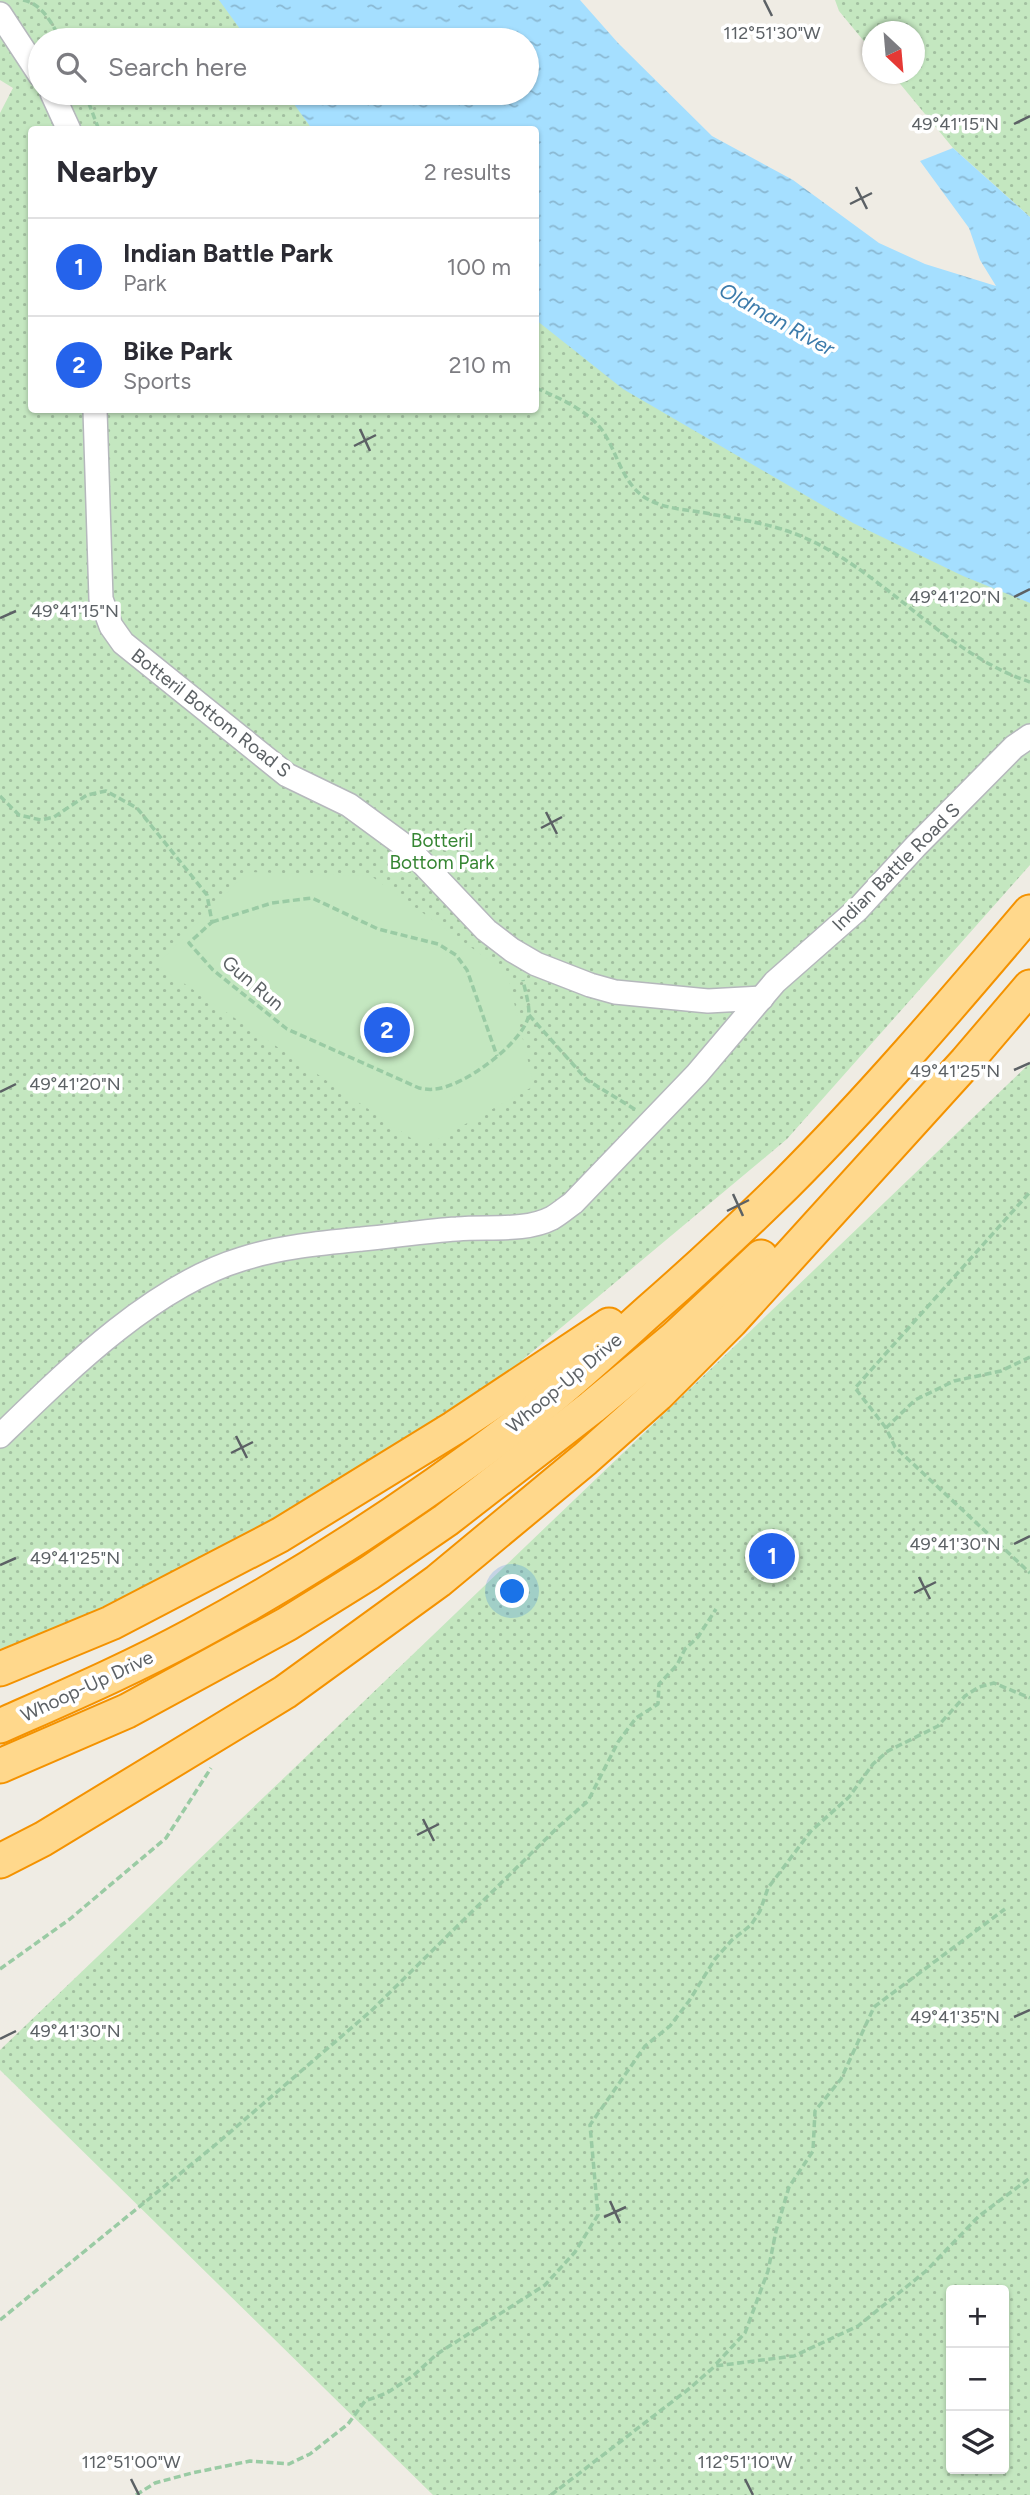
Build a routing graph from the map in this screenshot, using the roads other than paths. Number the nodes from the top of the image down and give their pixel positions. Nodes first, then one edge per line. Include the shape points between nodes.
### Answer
1 (0, 15) edge
2 (28, 57) edge
3 (58, 105) edge
4 (67, 126) edge
5 (95, 413) edge
6 (1030, 736) edge
7 (1030, 912) edge
8 (1030, 968) edge
9 (1030, 987) edge
10 (762, 998) junction
11 (707, 1259) junction
12 (0, 1436) edge
13 (0, 1670) edge
14 (0, 1726) edge
15 (0, 1766) edge
16 (0, 1861) edge

1 - 2 street
3 - 4 street
5 - 10 street, Botteril Bottom Road S via 101,599 123,643 287,775 349,805 408,849 486,930 536,964 615,992 708,1001
6 - 10 street, Indian Battle Road S
7 - 11 highway, Whoop-Up Drive via 854,1111
8 - 15 highway, Whoop-Up Drive via 746,1273 592,1407 446,1520 287,1624 127,1711
9 - 16 highway via 731,1321 585,1458 439,1581 285,1692
10 - 12 street, Indian Battle Road S via 697,1074 573,1203 551,1219 526,1226 316,1244 243,1258 208,1271 136,1315
11 - 13 highway via 454,1428 280,1535 111,1623
11 - 14 highway, Whoop-Up Drive via 576,1377 422,1494 273,1590 191,1636

